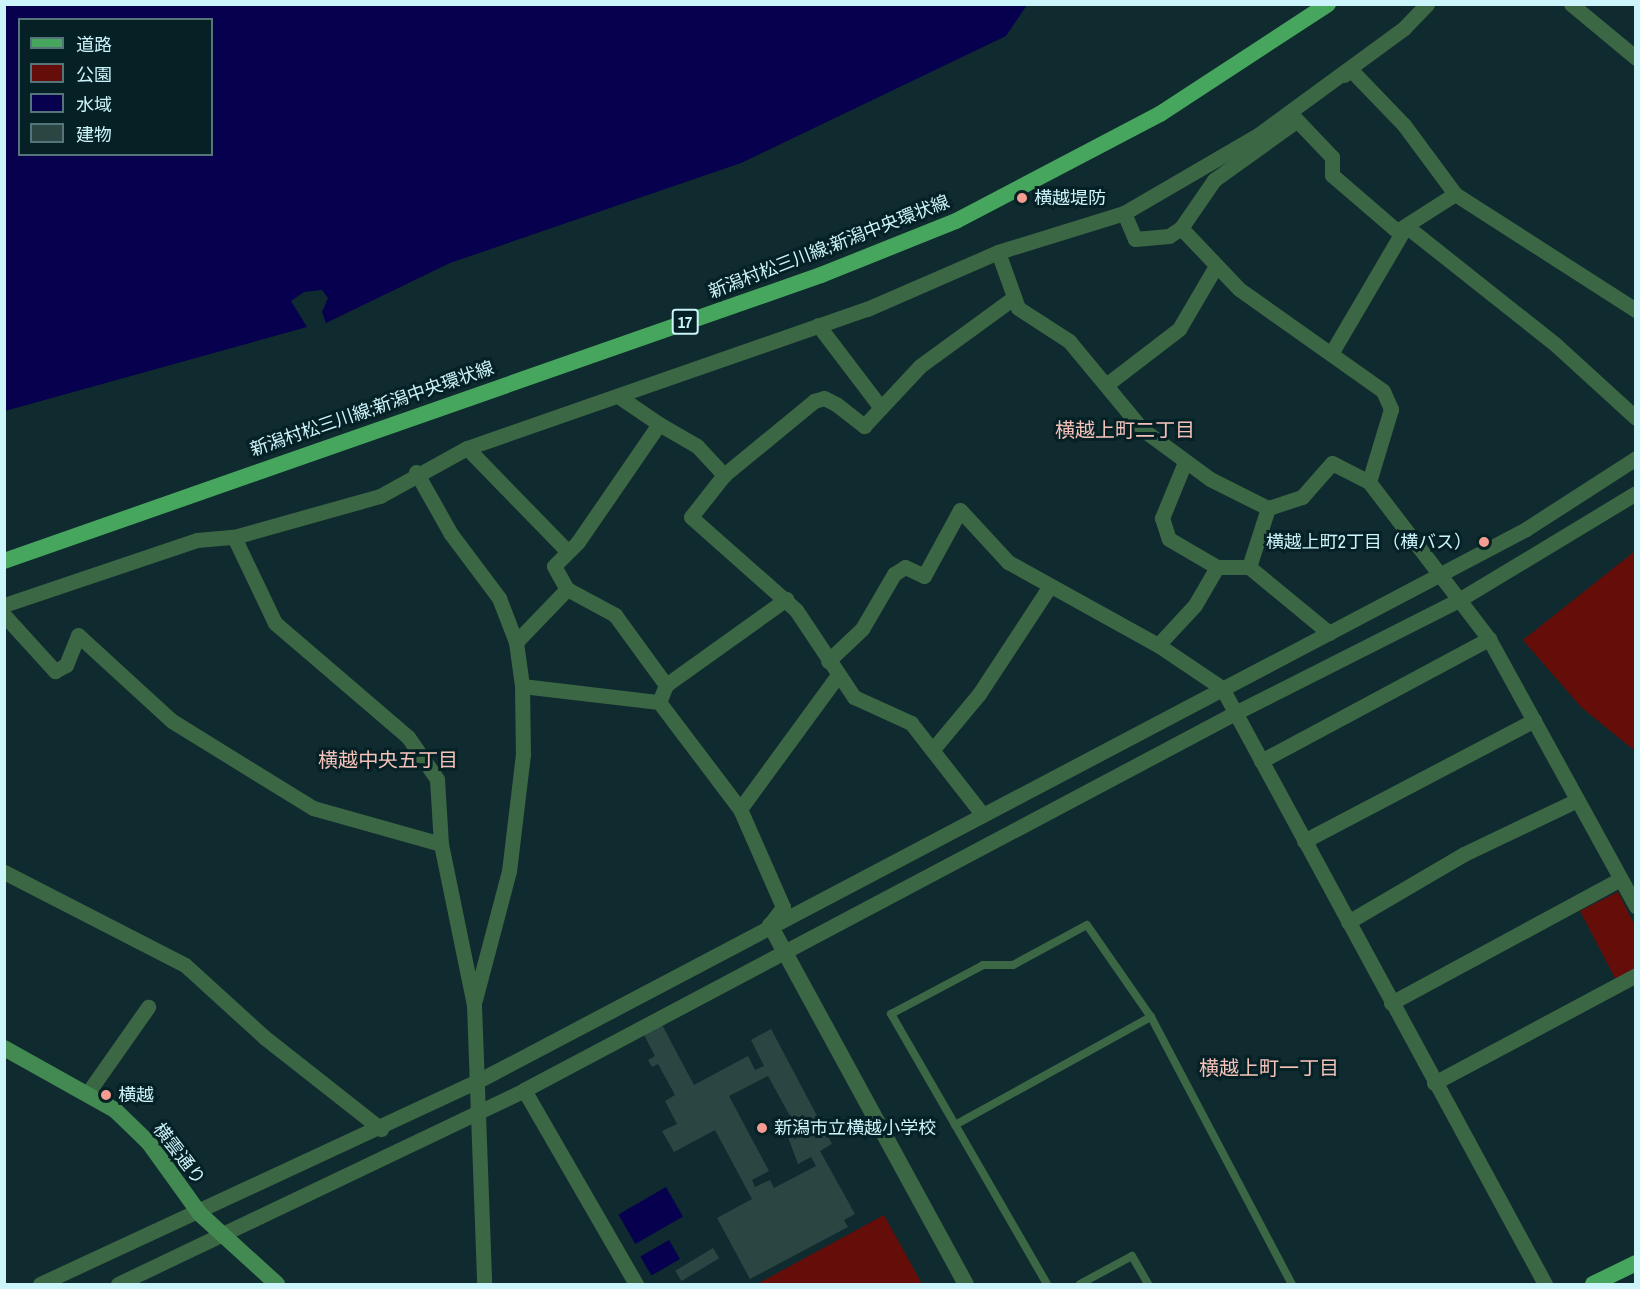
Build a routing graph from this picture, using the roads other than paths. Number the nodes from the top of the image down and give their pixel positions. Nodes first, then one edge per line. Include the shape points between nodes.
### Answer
1 (1328, 4) edge
2 (1427, 4) edge
3 (1571, 4) edge
4 (1635, 58) edge
5 (1350, 69) junction
6 (1293, 117) junction
7 (1455, 194) junction
8 (1124, 213) junction
9 (1406, 226) junction
10 (1181, 228) junction
11 (998, 252) junction
12 (1216, 266) junction
13 (1012, 299) junction
14 (1635, 310) edge
15 (818, 325) junction
16 (1332, 352) junction
17 (1106, 385) junction
18 (618, 396) junction
19 (881, 408) junction
20 (1635, 418) edge
21 (659, 424) junction
22 (467, 448) junction
23 (1635, 459) edge
24 (1185, 462) junction
25 (416, 472) junction
26 (724, 475) junction
27 (1369, 482) junction
28 (1635, 493) edge
29 (1268, 508) junction
30 (234, 537) junction
31 (567, 551) junction
32 (4, 561) edge
33 (1218, 567) junction
34 (1249, 567) junction
35 (1438, 576) junction
36 (1050, 586) junction
37 (567, 589) junction
38 (786, 599) junction
39 (1457, 602) junction
40 (4, 605) edge
41 (4, 615) edge
42 (1329, 633) junction
43 (1489, 639) junction
44 (516, 642) junction
45 (1158, 645) junction
46 (828, 661) junction
47 (838, 675) junction
48 (666, 685) junction
49 (522, 686) junction
50 (1222, 688) junction
51 (659, 702) junction
52 (1235, 713) junction
53 (1534, 720) junction
54 (934, 748) junction
55 (1261, 761) junction
56 (1577, 800) junction
57 (740, 809) junction
58 (982, 814) junction
59 (1304, 841) junction
60 (441, 844) junction
61 (4, 872) edge
62 (1620, 879) junction
63 (1635, 906) edge
64 (1348, 922) junction
65 (770, 925) junction
66 (782, 951) junction
67 (1635, 975) edge
68 (1391, 1003) junction
69 (474, 1005) junction
70 (148, 1007) dead end
71 (1151, 1017) junction
72 (4, 1048) edge
73 (474, 1083) junction
74 (1434, 1083) junction
75 (524, 1090) junction
76 (89, 1091) junction
77 (481, 1109) junction
78 (955, 1125) junction
79 (381, 1128) junction
80 (200, 1214) junction
81 (223, 1238) junction
82 (1635, 1263) edge
83 (40, 1284) edge
84 (118, 1284) edge
85 (277, 1284) edge
86 (484, 1284) edge
87 (636, 1284) edge
88 (966, 1284) edge
89 (1047, 1284) edge
90 (1080, 1284) edge
91 (1148, 1284) edge
92 (1292, 1284) edge
93 (1545, 1284) edge
94 (1593, 1284) edge

1 - 32 main road, 新潟村松三川線;新潟中央環状線 / 17 via 1160,114 956,221 821,275
2 - 5 street
3 - 4 street
5 - 6 street
5 - 7 street via 1404,124
6 - 8 street
6 - 9 street via 1332,157 1332,175 1397,231
6 - 10 street via 1214,180
7 - 9 street
7 - 14 street
8 - 10 street via 1136,239 1169,236
8 - 11 street
9 - 16 street
9 - 20 street via 1556,345
10 - 12 street
11 - 13 street
11 - 15 street
12 - 16 street via 1239,289
12 - 17 street via 1179,329
13 - 17 street via 1030,319 1069,342
13 - 19 street via 920,366
15 - 18 street
15 - 19 street
16 - 27 street via 1383,391 1391,409
17 - 24 street via 1142,429
18 - 21 street
18 - 22 street
19 - 26 street via 864,426 830,401 814,401
21 - 26 street via 697,446
21 - 31 street
22 - 25 street
22 - 31 street
23 - 35 street via 1554,513
24 - 29 street
24 - 33 street via 1162,518 1169,539
25 - 30 street via 380,496
25 - 44 street via 451,534 499,598
26 - 38 street via 691,517
27 - 29 street via 1332,464 1302,497
27 - 35 street
28 - 39 street
29 - 34 street
30 - 40 street via 197,540
30 - 60 street via 275,623 408,737 437,779
31 - 37 street via 554,566
33 - 34 street
33 - 45 street via 1195,605
34 - 42 street
35 - 39 street
35 - 42 street
36 - 45 street
36 - 46 street via 1008,562 960,510 924,576 905,567 894,574 862,629
36 - 54 street via 979,694
37 - 44 street
37 - 48 street via 615,615
38 - 46 street
38 - 48 street
39 - 43 street
39 - 52 street
41 - 60 street via 56,671 66,665 78,635 172,722 313,808
42 - 50 street
43 - 53 street
43 - 55 street
44 - 49 street
45 - 50 street
46 - 47 street
47 - 54 street via 854,697 911,723
47 - 57 street
48 - 51 street
49 - 51 street
49 - 69 street via 523,754 509,871
50 - 52 street
50 - 58 street
51 - 57 street
52 - 55 street
52 - 66 street
53 - 56 street
53 - 59 street
54 - 58 street
55 - 59 street
56 - 62 street
56 - 64 street via 1464,854
57 - 65 street via 783,907
58 - 65 street
59 - 64 street
60 - 69 street
61 - 79 street via 185,965 264,1037
62 - 63 street
62 - 68 street
64 - 68 street
65 - 66 street
65 - 73 street
66 - 75 street
66 - 88 street
67 - 74 street
68 - 74 street
69 - 73 street
70 - 76 street
71 - 78 lane
71 - 78 lane via 1087,925 1013,965 983,964 891,1014
71 - 92 lane
72 - 76 main road, 横雲通り
73 - 77 street
73 - 79 street
74 - 93 street
75 - 77 street
75 - 87 street
76 - 80 main road, 横雲通り via 149,1143
77 - 81 street
77 - 86 street
78 - 89 lane
79 - 80 street
80 - 81 main road, 横雲通り
80 - 83 street
81 - 84 street
81 - 85 main road, 横雲通り
82 - 94 main road
90 - 91 lane via 1132,1256

